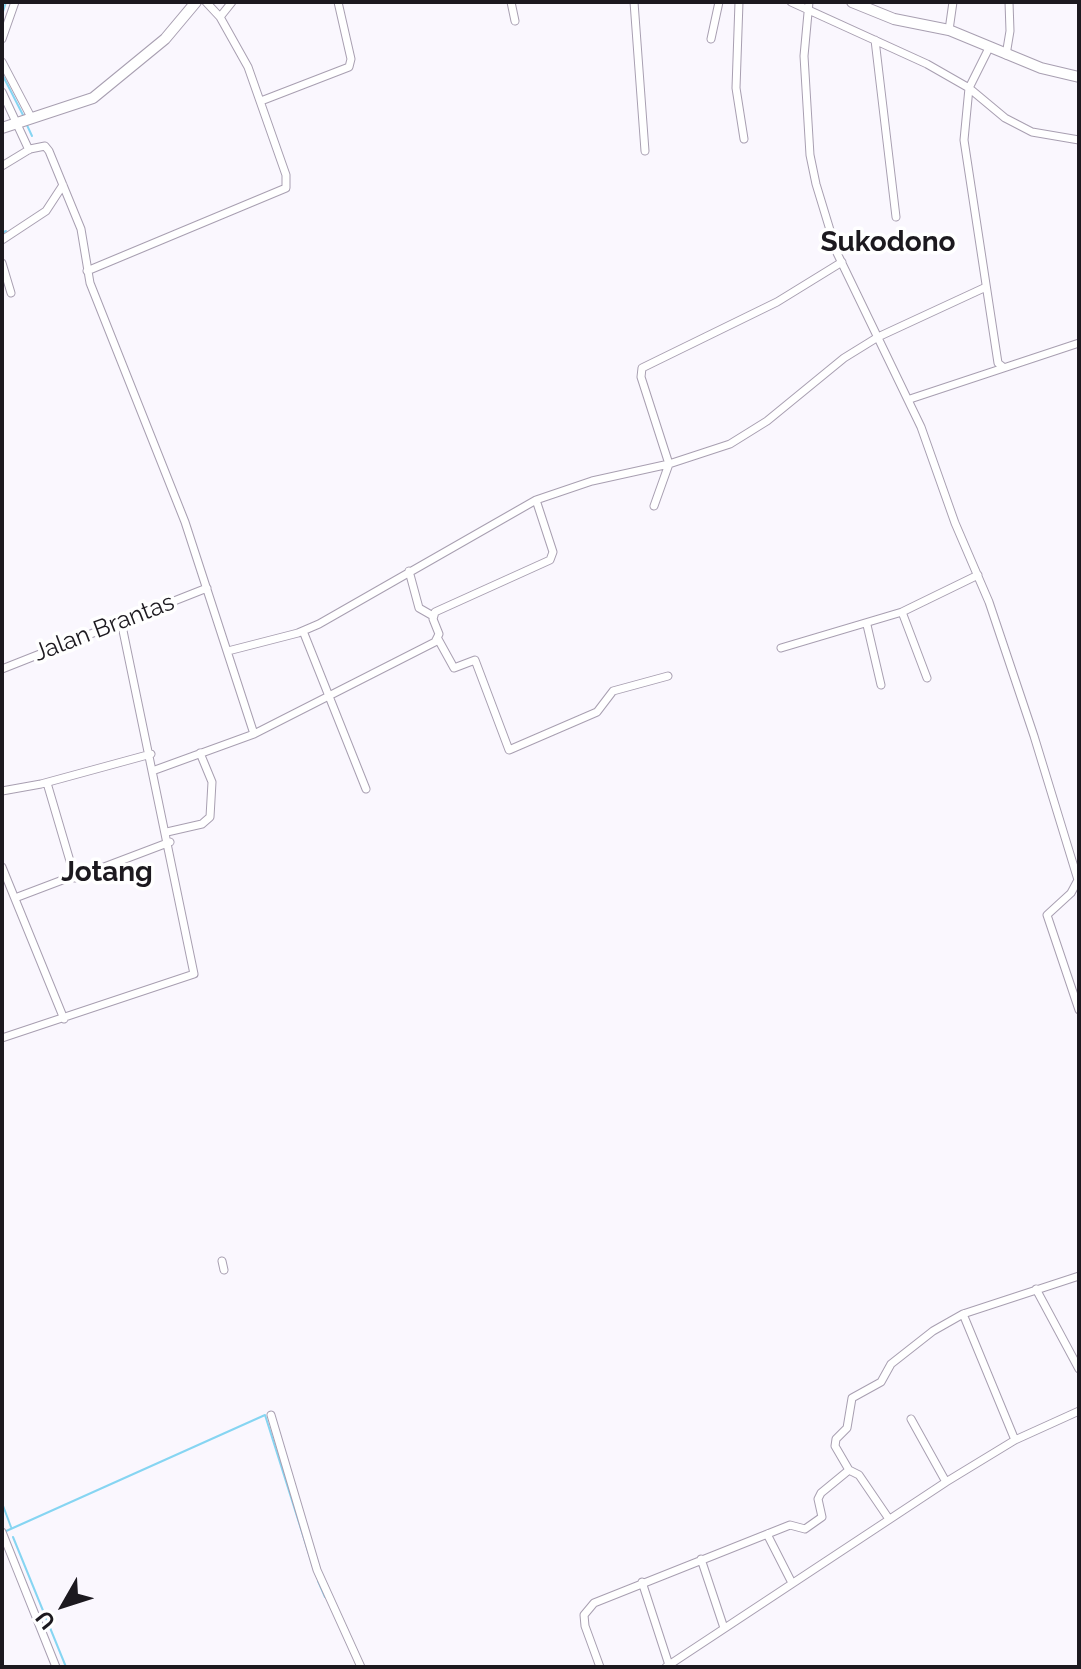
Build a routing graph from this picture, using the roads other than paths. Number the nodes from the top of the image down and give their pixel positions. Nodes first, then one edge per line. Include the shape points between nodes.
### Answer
1 (15, 2) edge
2 (196, 2) edge
3 (206, 2) edge
4 (232, 2) edge
5 (338, 2) edge
6 (511, 2) edge
7 (634, 2) edge
8 (719, 2) edge
9 (739, 2) edge
10 (791, 2) edge
11 (852, 2) edge
12 (953, 2) edge
13 (1009, 2) edge
14 (808, 6) edge
15 (218, 16) junction
16 (515, 21) dead end
17 (949, 30) junction
18 (2, 39) edge
19 (711, 39) dead end
20 (875, 40) junction
21 (989, 48) junction
22 (1006, 55) junction
23 (2, 62) edge
24 (1079, 77) edge
25 (970, 85) junction
26 (2, 92) edge
27 (261, 101) junction
28 (25, 123) junction
29 (2, 128) edge
30 (744, 139) dead end
31 (1079, 140) edge
32 (29, 149) junction
33 (645, 151) dead end
34 (2, 166) edge
35 (63, 185) junction
36 (896, 217) dead end
37 (2, 240) edge
38 (842, 262) junction
39 (2, 263) edge
40 (87, 271) junction
41 (986, 287) junction
42 (11, 293) dead end
43 (878, 337) junction
44 (1079, 343) edge
45 (1003, 367) junction
46 (910, 399) junction
47 (669, 464) junction
48 (536, 500) junction
49 (654, 506) dead end
50 (409, 571) junction
51 (978, 575) junction
52 (207, 588) junction
53 (902, 612) junction
54 (433, 616) junction
55 (121, 621) junction
56 (867, 625) junction
57 (303, 631) junction
58 (438, 639) junction
59 (781, 648) dead end
60 (228, 651) junction
61 (2, 669) edge
62 (668, 676) dead end
63 (927, 678) dead end
64 (881, 685) dead end
65 (328, 699) junction
66 (254, 734) junction
67 (200, 753) junction
68 (151, 754) junction
69 (155, 770) junction
70 (47, 783) junction
71 (366, 789) dead end
72 (2, 791) edge
73 (167, 832) junction
74 (170, 842) junction
75 (2, 870) edge
76 (73, 876) junction
77 (1078, 880) edge
78 (15, 898) junction
79 (1079, 1010) edge
80 (64, 1019) junction
81 (2, 1038) edge
82 (1079, 1276) edge
83 (1036, 1289) junction
84 (963, 1314) junction
85 (1079, 1369) edge
86 (1079, 1411) edge
87 (271, 1415) dead end
88 (911, 1419) dead end
89 (1015, 1440) junction
90 (849, 1470) junction
91 (946, 1482) junction
92 (889, 1519) junction
93 (767, 1534) junction
94 (2, 1536) edge
95 (701, 1559) junction
96 (642, 1582) junction
97 (792, 1583) junction
98 (724, 1628) junction
99 (667, 1666) edge
100 (56, 1667) edge
101 (361, 1667) edge
102 (600, 1667) edge

1 - 18 street
2 - 28 main road via 165,39 93,98
3 - 15 street
4 - 15 street
5 - 27 street via 349,67
6 - 16 street
7 - 33 street
8 - 19 street
9 - 30 street via 736,88
10 - 14 street
11 - 17 main road via 894,19
12 - 17 street
13 - 22 street
14 - 20 street
14 - 38 street via 804,56 810,155
15 - 27 street
17 - 21 main road
20 - 25 street
20 - 36 street
21 - 22 main road
21 - 25 street
22 - 24 main road
23 - 28 street
25 - 31 street via 1005,118 1024,128
25 - 41 street via 964,140
26 - 28 street
27 - 40 street via 286,188
28 - 29 main road
28 - 32 street
32 - 34 street
32 - 35 street via 47,147
35 - 37 street via 46,211
35 - 40 street via 81,229
38 - 43 street
38 - 47 street via 777,302 642,368
39 - 42 street
40 - 52 street
41 - 43 street
41 - 45 street via 998,363
43 - 46 street
43 - 47 street via 744,436
44 - 45 street
45 - 46 street
46 - 51 street
47 - 48 street via 624,471
47 - 49 street
48 - 50 street
48 - 54 street via 553,557
50 - 54 street via 419,608
50 - 57 street
51 - 53 street
51 - 77 street
52 - 55 street, Jalan Brantas
52 - 60 street
53 - 56 street
53 - 63 street
54 - 58 street
55 - 61 street, Jalan Brantas
55 - 68 street
56 - 59 street
56 - 64 street
57 - 60 street
57 - 65 street
58 - 62 street via 454,668 475,660 509,750 597,712 613,691
58 - 65 street
60 - 66 street
65 - 66 street
65 - 71 street
66 - 67 street
67 - 69 street
67 - 73 street via 212,782 210,817
68 - 69 street
68 - 70 street
69 - 73 street
70 - 72 street
70 - 76 street
73 - 74 street
74 - 76 street
74 - 80 street via 194,974
75 - 78 street
76 - 78 street
77 - 79 street via 1047,915
78 - 80 street
80 - 81 street
82 - 83 street
83 - 84 street
83 - 85 street
84 - 89 street
84 - 90 street via 891,1364 881,1382 852,1398 847,1428 835,1442
86 - 89 street
87 - 101 street via 317,1570
88 - 91 street
89 - 91 street
90 - 92 street via 859,1475
90 - 93 street via 819,1495 820,1519 803,1529 790,1525
91 - 92 street
92 - 97 street
93 - 95 street
93 - 97 street
94 - 100 street
95 - 96 street
95 - 98 street
96 - 99 street
96 - 102 street via 587,1608 585,1626
97 - 98 street
98 - 99 street

